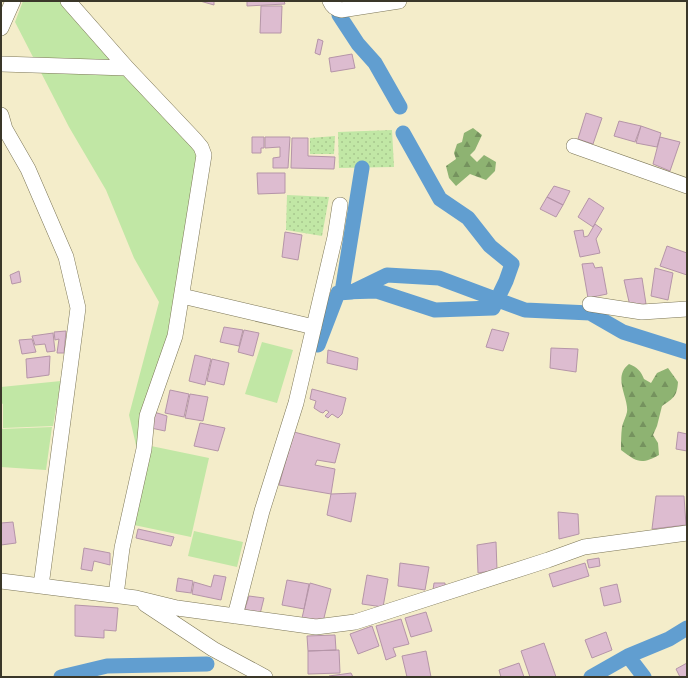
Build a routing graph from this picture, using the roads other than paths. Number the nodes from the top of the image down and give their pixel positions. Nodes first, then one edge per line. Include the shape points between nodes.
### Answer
1 (13, 1) edge
2 (68, 1) edge
3 (330, 1) edge
4 (399, 1) edge
5 (1, 28) edge
6 (1, 64) edge
7 (127, 68) junction
8 (1, 115) edge
9 (574, 146) dead end
10 (687, 186) edge
11 (340, 205) dead end
12 (182, 296) junction
13 (590, 304) dead end
14 (687, 310) edge
15 (314, 326) junction
16 (687, 533) edge
17 (1, 581) edge
18 (41, 586) junction
19 (116, 595) junction
20 (136, 598) junction
21 (235, 616) junction
22 (265, 677) edge

1 - 5 street
2 - 7 street
3 - 4 street via 337,10 341,10
6 - 7 street
7 - 12 street via 196,141 204,155
8 - 18 street via 5,129 28,169 66,257 78,308
9 - 10 street
11 - 15 street
12 - 15 street
12 - 19 street via 175,336 147,416 144,449 122,548
13 - 14 street via 642,312
15 - 21 street via 296,403 262,510
16 - 21 street via 584,547 355,622 316,627
17 - 18 street
18 - 19 street
19 - 20 street
20 - 21 street via 178,608
20 - 22 street via 213,649

